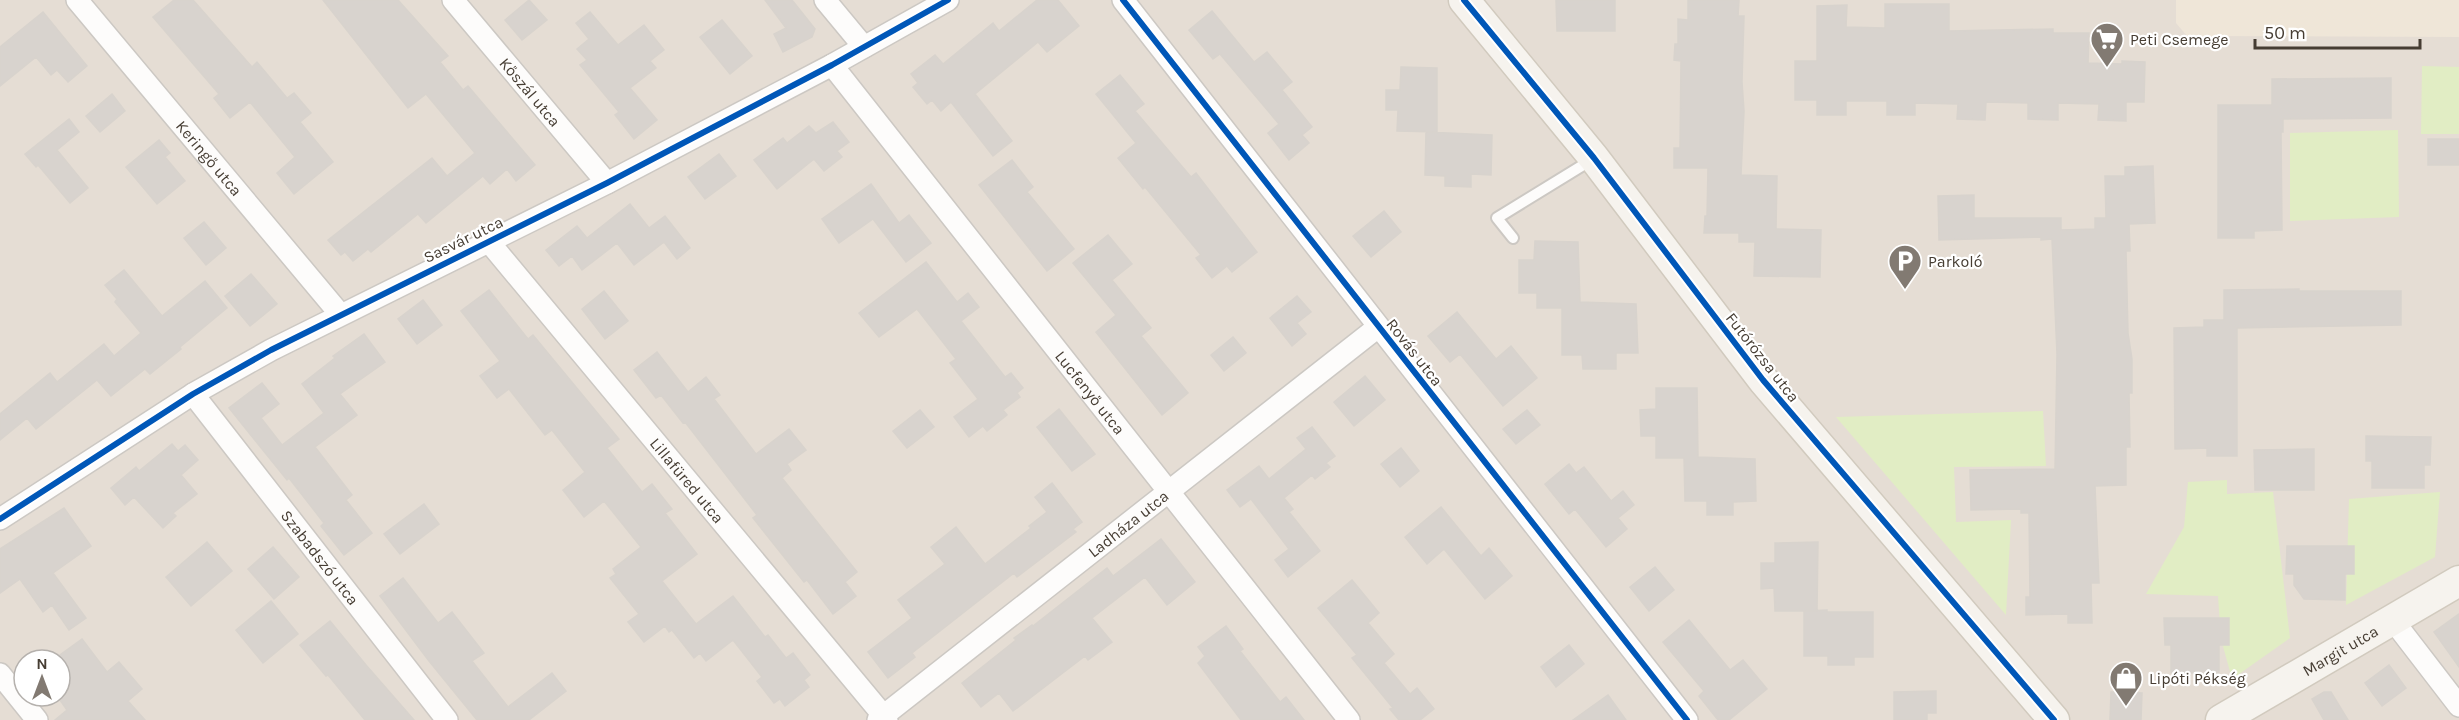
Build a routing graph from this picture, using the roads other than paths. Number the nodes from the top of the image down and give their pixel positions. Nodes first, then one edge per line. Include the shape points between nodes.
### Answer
1 (77, 0) edge
2 (453, 0) edge
3 (825, 0) edge
4 (948, 0) edge
5 (1123, 0) edge
6 (1464, 0) edge
7 (864, 47) junction
8 (832, 65) junction
9 (1593, 158) junction
10 (607, 183) junction
11 (1513, 238) dead end
12 (489, 242) junction
13 (340, 314) junction
14 (1378, 327) junction
15 (193, 394) junction
16 (1168, 491) junction
17 (0, 519) edge
18 (2459, 581) edge
19 (2392, 619) junction
20 (0, 674) edge
21 (2459, 706) edge
22 (883, 719) edge
23 (37, 720) edge
24 (447, 720) edge
25 (1349, 720) edge
26 (1687, 720) edge
27 (2054, 720) edge
28 (2221, 720) edge

1 - 13 street, Keringő utca
2 - 10 street, Kőszál utca
3 - 7 street
4 - 7 street, Sasvár utca
5 - 14 street, Rovás utca
6 - 9 street, Futórózsa utca
7 - 8 street, Sasvár utca
8 - 10 street, Sasvár utca
8 - 16 street, Lucfenyő utca
9 - 11 lane via 1497,218
9 - 27 street, Futórózsa utca via 1763,380
10 - 12 street, Sasvár utca
12 - 13 street, Sasvár utca
12 - 22 street, Lillafüred utca
13 - 15 street, Sasvár utca
14 - 16 street, Ladháza utca
14 - 26 street, Rovás utca
15 - 17 street, Sasvár utca
15 - 24 street, Szabadszó utca
16 - 22 street, Ladháza utca
16 - 25 street, Lucfenyő utca
18 - 19 street, Margit utca
19 - 21 street
19 - 28 street, Margit utca
20 - 23 street

